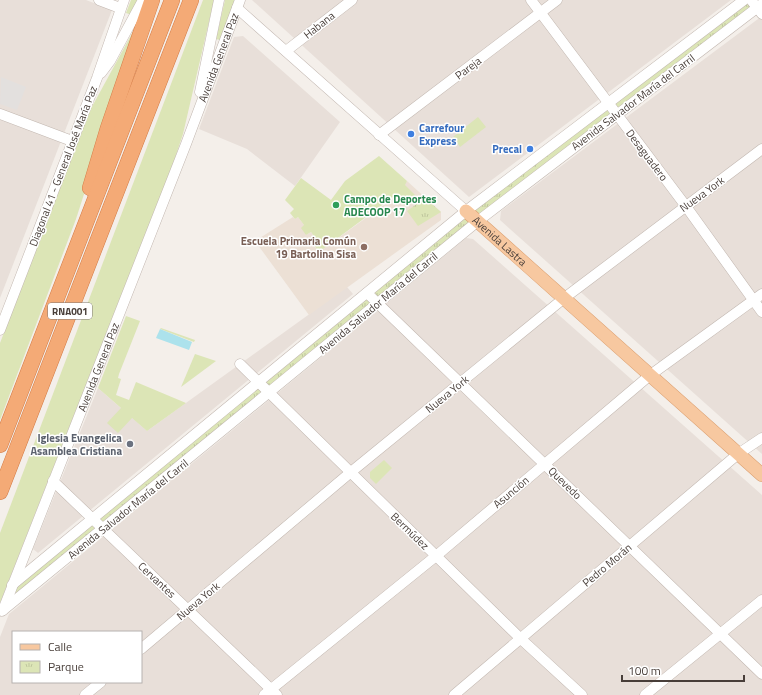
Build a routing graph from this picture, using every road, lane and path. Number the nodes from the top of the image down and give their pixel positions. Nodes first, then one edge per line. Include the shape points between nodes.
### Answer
1 (99, 0) edge
2 (143, 0) edge
3 (152, 0) edge
4 (172, 0) edge
5 (191, 0) edge
6 (220, 0) edge
7 (352, 0) edge
8 (531, 0) edge
9 (557, 0) edge
10 (744, 0) edge
11 (122, 4) edge
12 (238, 4) edge
13 (758, 6) edge
14 (540, 12) junction
15 (286, 51) junction
16 (97, 78) junction
17 (608, 102) junction
18 (0, 114) edge
19 (616, 114) junction
20 (196, 116) junction
21 (379, 135) junction
22 (72, 141) junction
23 (762, 150) edge
24 (685, 206) junction
25 (466, 211) junction
26 (478, 221) junction
27 (72, 259) junction
28 (367, 293) junction
29 (758, 297) edge
30 (563, 299) junction
31 (378, 303) junction
32 (762, 312) edge
33 (0, 330) edge
34 (240, 364) dead end
35 (649, 376) junction
36 (259, 382) junction
37 (460, 383) junction
38 (269, 393) junction
39 (762, 438) edge
40 (0, 445) edge
41 (738, 454) junction
42 (544, 463) junction
43 (351, 472) junction
44 (762, 475) edge
45 (53, 481) junction
46 (0, 492) edge
47 (93, 519) junction
48 (104, 529) junction
49 (630, 546) junction
50 (436, 556) junction
51 (12, 585) junction
52 (762, 600) edge
53 (189, 610) junction
54 (1, 614) edge
55 (721, 633) junction
56 (521, 639) junction
57 (142, 648) edge
58 (762, 674) edge
59 (100, 683) edge
60 (271, 693) edge
61 (85, 695) edge
62 (454, 695) edge
63 (582, 695) edge
64 (645, 695) edge

1 - 11 street
2 - 16 street via 110,61
3 - 27 highway via 108,128
4 - 27 highway, RNA001
5 - 46 highway, RNA001
6 - 20 street, Avenida General Paz via 208,47
7 - 15 street, Habana
8 - 14 street, Desaguadero
9 - 14 street, Pareja
10 - 17 street, Avenida Salvador María del Carril
11 - 16 street, Diagonal 41 - General José María Paz
12 - 15 street, Avenida Lastra
12 - 20 street, Avenida General Paz
13 - 19 street, Avenida Salvador María del Carril
14 - 17 street, Desaguadero
14 - 21 street, Pareja
15 - 21 street, Avenida Lastra
16 - 22 street, Diagonal 41 - General José María Paz
17 - 19 street, Desaguadero
17 - 25 street, Avenida Salvador María del Carril
18 - 22 street
19 - 24 street, Desaguadero
19 - 26 street, Avenida Salvador María del Carril
20 - 45 street, Avenida General Paz
21 - 25 street, Avenida Lastra
22 - 33 street, Diagonal 41 - General José María Paz
23 - 24 street, Nueva York
24 - 29 street, Desaguadero
24 - 30 street, Nueva York
25 - 26 main road, Avenida Lastra
25 - 28 street, Avenida Salvador María del Carril
26 - 30 main road, Avenida Lastra
26 - 31 street, Avenida Salvador María del Carril
27 - 40 highway, RNA001
28 - 31 street, Quevedo
28 - 36 street, Avenida Salvador María del Carril
29 - 32 street, Desaguadero
29 - 35 street, Asunción
30 - 35 main road, Avenida Lastra
30 - 37 street, Nueva York
31 - 37 street, Quevedo
31 - 38 street, Avenida Salvador María del Carril
34 - 36 street, Bermúdez
35 - 41 main road, Avenida Lastra
35 - 42 street, Asunción
36 - 38 street, Bermúdez
36 - 47 street, Avenida Salvador María del Carril
37 - 42 street, Quevedo
37 - 43 street, Nueva York
38 - 43 street, Bermúdez
38 - 48 street, Avenida Salvador María del Carril
39 - 41 street, Pedro Morán
41 - 44 main road, Avenida Lastra
41 - 49 street, Pedro Morán
42 - 49 street, Quevedo
42 - 50 street, Asunción
43 - 50 street, Bermúdez
43 - 53 street, Nueva York
45 - 47 street, Cervantes
45 - 51 street, Avenida General Paz
47 - 48 street, Cervantes
47 - 51 street, Avenida Salvador María del Carril
48 - 53 street, Cervantes
48 - 54 street, Avenida Salvador María del Carril
49 - 55 street, Quevedo
49 - 56 street, Pedro Morán
50 - 56 street, Bermúdez
50 - 60 street, Asunción
51 - 54 street, Avenida General Paz
52 - 55 street
53 - 57 street, Nueva York
53 - 60 street, Cervantes
55 - 58 street, Quevedo
55 - 64 street
56 - 62 street, Pedro Morán
56 - 63 street, Bermúdez
59 - 61 street

